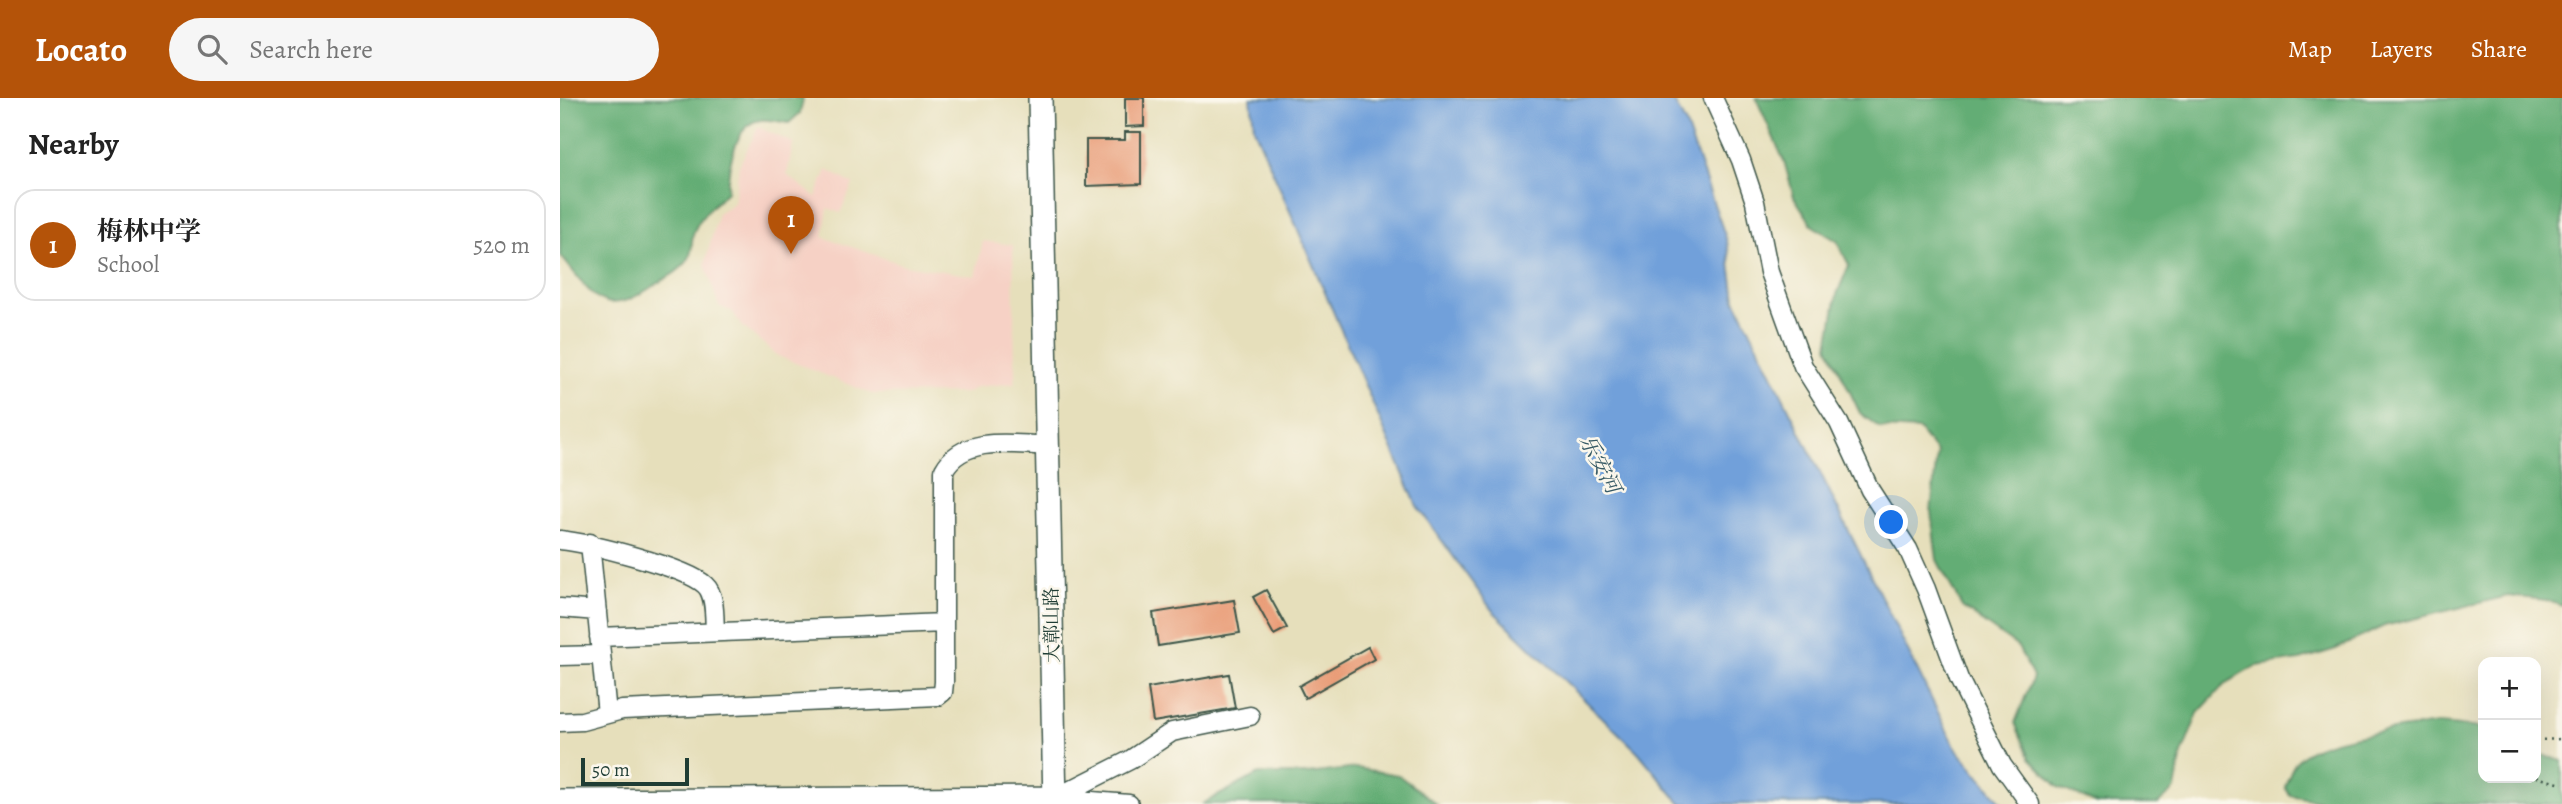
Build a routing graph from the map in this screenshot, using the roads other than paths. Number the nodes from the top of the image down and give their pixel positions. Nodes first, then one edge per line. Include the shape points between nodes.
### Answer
1 (1040, 98) edge
2 (1713, 98) edge
3 (1047, 446) junction
4 (560, 540) edge
5 (590, 543) junction
6 (560, 608) edge
7 (597, 611) junction
8 (944, 623) junction
9 (715, 632) junction
10 (600, 646) junction
11 (560, 656) edge
12 (607, 714) junction
13 (1250, 716) dead end
14 (560, 722) edge
15 (1055, 801) edge
16 (560, 802) edge
17 (1129, 804) edge
18 (2031, 804) edge

1 - 3 main road, 大鄣山路
2 - 18 street via 1748,181 1769,272 1803,366 1839,423 1870,490 1908,549 1959,679 2002,765
3 - 8 street via 999,444 962,450 951,457 944,470
3 - 15 main road, 大鄣山路
4 - 5 street
5 - 7 street
5 - 9 street via 706,586 712,598
6 - 7 street
7 - 10 street
8 - 9 street
8 - 12 street via 944,682 938,696
9 - 10 street
10 - 11 street
10 - 12 street
12 - 14 street
13 - 15 street via 1172,732
15 - 16 main road
15 - 17 street

